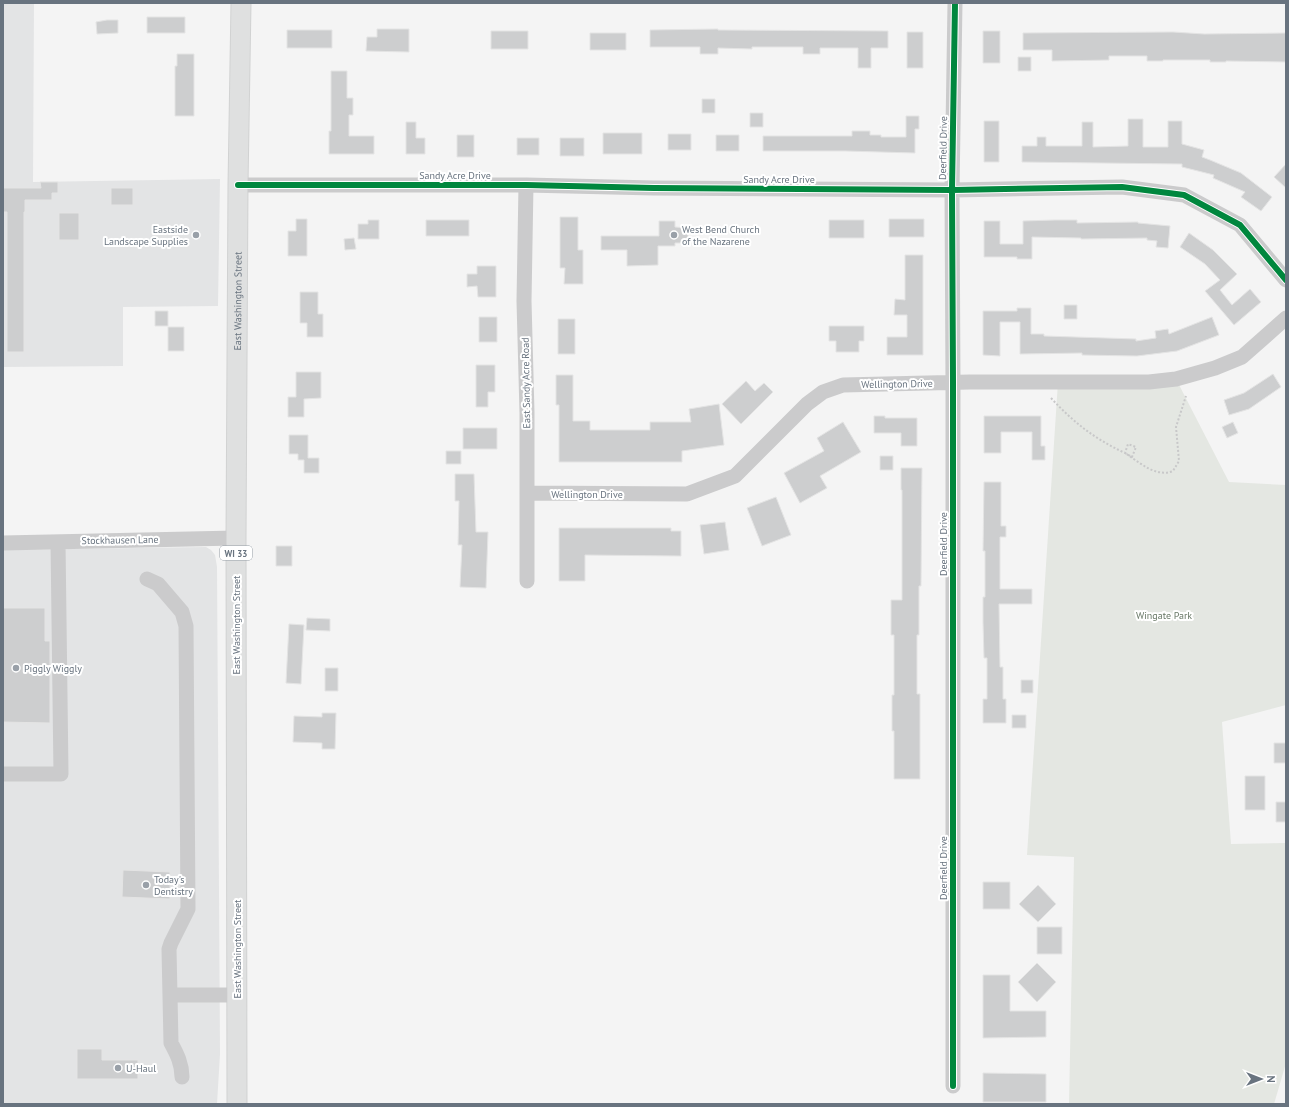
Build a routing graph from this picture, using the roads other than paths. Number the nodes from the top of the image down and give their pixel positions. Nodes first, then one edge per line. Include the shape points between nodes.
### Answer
1 (241, 3) edge
2 (955, 3) edge
3 (238, 185) junction
4 (526, 185) junction
5 (952, 190) junction
6 (1286, 280) edge
7 (1286, 318) edge
8 (953, 382) junction
9 (527, 493) junction
10 (236, 538) junction
11 (58, 542) junction
12 (3, 543) edge
13 (147, 579) dead end
14 (527, 581) dead end
15 (3, 774) edge
16 (170, 995) junction
17 (237, 995) junction
18 (182, 1077) dead end
19 (953, 1086) dead end
20 (237, 1104) edge

1 - 3 main road, East Washington Street / WI 33
2 - 5 street, Deerfield Drive
3 - 4 street, Sandy Acre Drive
3 - 10 main road, East Washington Street / WI 33
4 - 5 street, Sandy Acre Drive
4 - 9 street, East Sandy Acre Road via 524,301
5 - 6 street, Sandy Acre Drive via 1122,187 1184,195 1240,225
5 - 8 street, Deerfield Drive
7 - 8 street, Wellington Drive via 1242,357 1176,379 1149,382
8 - 9 street, Wellington Drive via 843,385 822,392 735,476 687,494
8 - 19 street, Deerfield Drive
9 - 14 street, East Sandy Acre Road
10 - 11 street, Stockhausen Lane
10 - 17 main road, East Washington Street / WI 33
11 - 12 street, Stockhausen Lane
11 - 15 street via 61,774
13 - 16 street via 158,584 182,612 186,626 188,909 169,949
16 - 17 street
16 - 18 street via 171,1043 182,1069
17 - 20 main road, East Washington Street / WI 33

